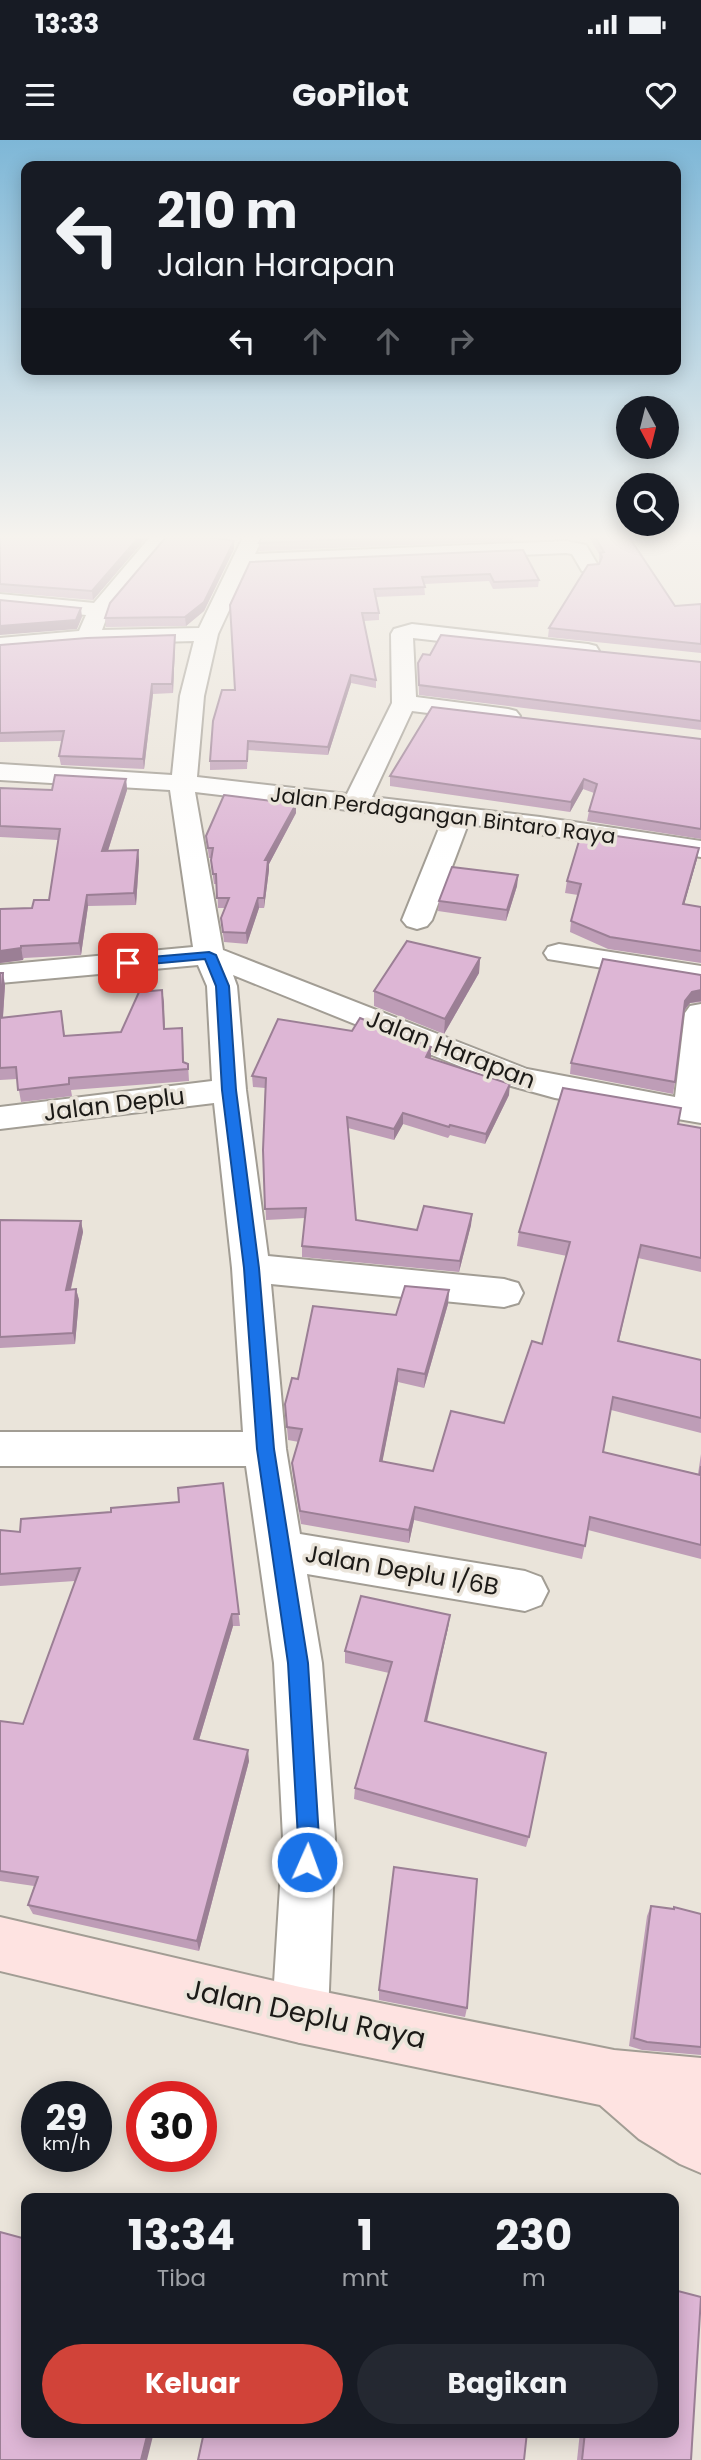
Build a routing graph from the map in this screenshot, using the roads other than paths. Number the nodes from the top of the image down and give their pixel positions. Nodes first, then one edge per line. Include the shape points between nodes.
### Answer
1 (203, 645) edge
2 (402, 645) edge
3 (541, 645) edge
4 (605, 652) edge
5 (404, 703) junction
6 (525, 718) edge
7 (0, 772) edge
8 (185, 783) junction
9 (356, 803) junction
10 (458, 815) junction
11 (701, 849) edge
12 (417, 920) dead end
13 (559, 953) dead end
14 (209, 955) junction
15 (0, 974) edge
16 (701, 975) edge
17 (701, 1013) edge
18 (229, 1090) junction
19 (695, 1111) edge
20 (0, 1118) edge
21 (251, 1268) junction
22 (504, 1293) dead end
23 (265, 1449) junction
24 (0, 1450) edge
25 (280, 1550) junction
26 (525, 1591) dead end
27 (0, 1944) edge
28 (300, 2015) junction
29 (614, 2079) junction
30 (701, 2087) edge
31 (701, 2143) edge

1 - 8 street via 192,696
2 - 5 street
3 - 4 street
5 - 6 street
5 - 9 street
7 - 8 street, Jalan Perdagangan Bintaro Raya
8 - 9 street, Jalan Perdagangan Bintaro Raya
8 - 14 street via 183,797
9 - 10 street, Jalan Perdagangan Bintaro Raya
10 - 11 street, Jalan Perdagangan Bintaro Raya
10 - 12 street
13 - 16 street
14 - 15 street, Jalan Harapan
14 - 18 street via 222,986
14 - 19 street, Jalan Harapan via 516,1077
17 - 19 street
18 - 20 street, Jalan Deplu
18 - 21 street
21 - 22 street
21 - 23 street
23 - 24 street
23 - 25 street
25 - 26 street, Jalan Deplu I/6B
25 - 28 street via 298,1663 309,1838
27 - 28 main road, Jalan Deplu Raya
28 - 29 main road, Jalan Deplu Raya
29 - 30 main road, Jalan Deplu Raya
29 - 31 main road, Jalan Deplu Raya via 660,2118

